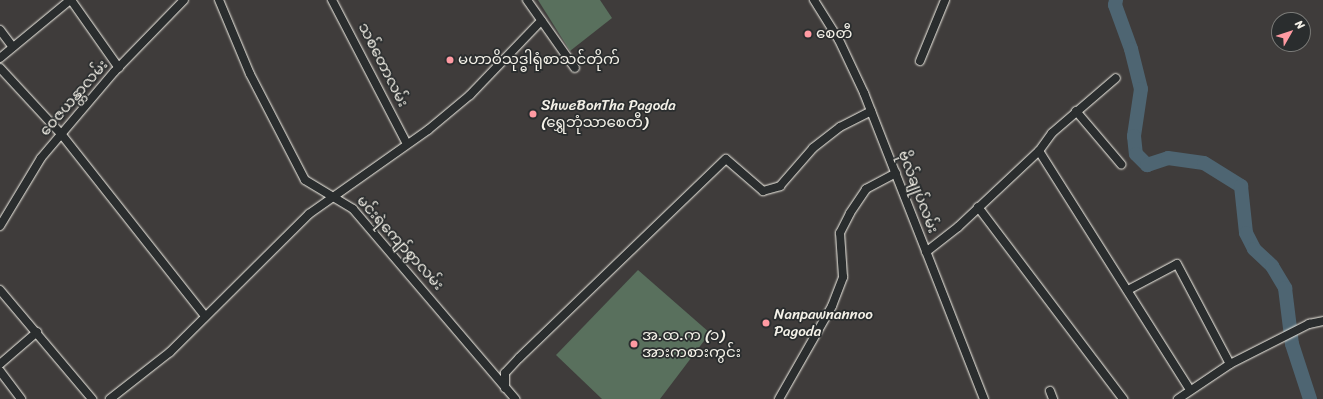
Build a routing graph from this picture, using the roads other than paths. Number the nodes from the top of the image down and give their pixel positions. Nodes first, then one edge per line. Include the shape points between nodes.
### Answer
1 (71, 0) edge
2 (184, 0) edge
3 (219, 0) edge
4 (332, 0) edge
5 (527, 0) edge
6 (814, 0) edge
7 (945, 0) edge
8 (541, 21) junction
9 (0, 30) edge
10 (13, 47) junction
11 (0, 58) edge
12 (920, 61) dead end
13 (0, 68) edge
14 (119, 68) junction
15 (575, 68) dead end
16 (1116, 78) dead end
17 (871, 111) junction
18 (1076, 111) junction
19 (62, 135) junction
20 (407, 144) junction
21 (1039, 151) junction
22 (1121, 164) dead end
23 (896, 173) junction
24 (334, 196) junction
25 (978, 207) junction
26 (0, 226) edge
27 (926, 252) junction
28 (0, 290) edge
29 (1128, 290) junction
30 (204, 316) junction
31 (1323, 321) edge
32 (37, 332) junction
33 (0, 364) edge
34 (1230, 364) junction
35 (0, 371) edge
36 (505, 388) junction
37 (1190, 390) junction
38 (21, 399) edge
39 (92, 399) edge
40 (110, 399) edge
41 (515, 399) edge
42 (779, 399) edge
43 (984, 399) edge
44 (1123, 399) edge
45 (1178, 399) edge

1 - 10 street
1 - 14 street
2 - 14 street, ဝေဇယန္တာလမ်း
3 - 24 street, မင်းရဲကျော်စွာလမ်း via 253,81 305,180 321,192
4 - 20 street, သစ်တောလမ်း
5 - 8 street
6 - 17 street, ဗိုလ်ချုပ်လမ်း via 838,40
7 - 12 street
8 - 15 street
8 - 20 street via 470,95
9 - 10 street
10 - 11 street
13 - 19 street
14 - 19 street, ဝေဇယန္တာလမ်း
16 - 18 street
17 - 23 street, ဗိုလ်ချုပ်လမ်း
17 - 36 street via 840,127 813,148 780,186 763,192 726,159 519,358 505,373
18 - 21 street
18 - 22 street
19 - 26 street, ဝေဇယန္တာလမ်း via 41,158
19 - 30 street
20 - 24 street
21 - 25 street
21 - 29 street
23 - 27 street, ဗိုလ်ချုပ်လမ်း
23 - 42 street via 866,189 850,213 840,233 843,277 832,306
24 - 30 street via 309,214
24 - 36 street, မင်းရဲကျော်စွာလမ်း via 353,209 372,230
25 - 27 street
25 - 44 street
27 - 43 street, ဗိုလ်ချုပ်လမ်း
28 - 32 street
29 - 34 street via 1177,264
29 - 37 street
30 - 40 street via 170,352
31 - 34 street via 1309,324
32 - 33 street
32 - 39 street
34 - 37 street
35 - 38 street
36 - 41 street, မင်းရဲကျော်စွာလမ်း
37 - 45 street

